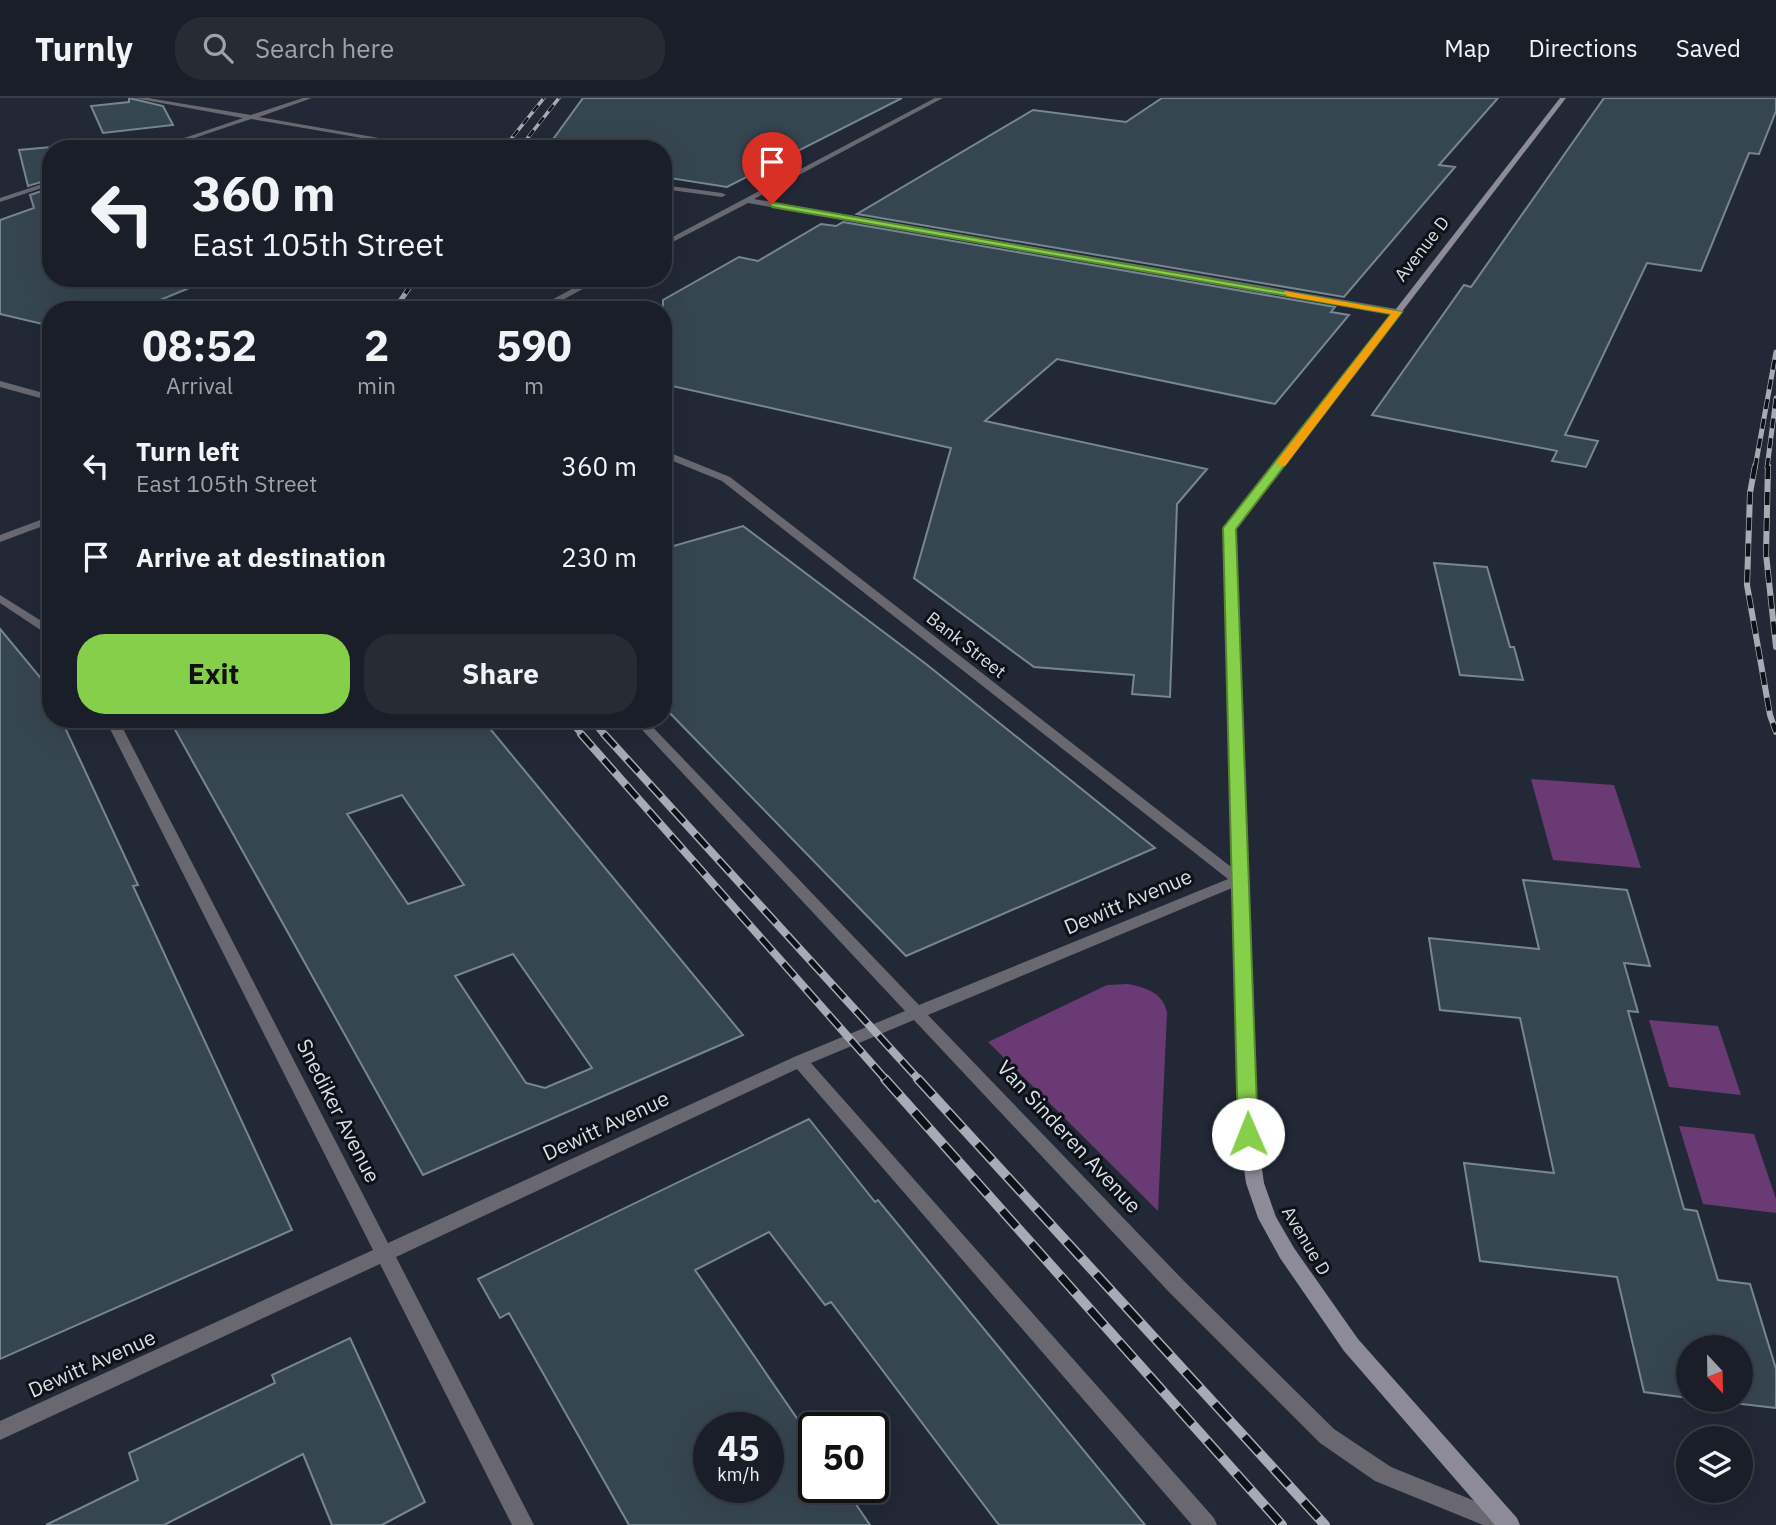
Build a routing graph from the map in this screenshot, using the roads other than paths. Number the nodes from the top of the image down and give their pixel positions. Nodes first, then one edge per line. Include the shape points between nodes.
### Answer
1 (136, 98) edge
2 (309, 98) edge
3 (940, 98) edge
4 (1563, 98) edge
5 (252, 117) junction
6 (182, 140) edge
7 (386, 140) edge
8 (42, 186) edge
9 (672, 188) edge
10 (722, 195) dead end
11 (0, 200) edge
12 (751, 201) junction
13 (672, 240) edge
14 (582, 287) edge
15 (554, 301) edge
16 (1397, 312) junction
17 (0, 384) edge
18 (42, 396) edge
19 (672, 457) edge
20 (42, 523) edge
21 (0, 539) edge
22 (0, 598) edge
23 (42, 628) edge
24 (116, 728) edge
25 (647, 728) edge
26 (1239, 880) junction
27 (919, 1014) junction
28 (800, 1060) junction
29 (386, 1255) junction
30 (0, 1431) edge
31 (523, 1525) edge
32 (1206, 1525) edge
33 (1509, 1525) edge

1 - 5 street
2 - 5 street
3 - 12 street
4 - 16 main road, Avenue D
5 - 6 street
5 - 7 street
8 - 11 street
9 - 10 street
12 - 13 street
12 - 16 street
14 - 15 street
16 - 26 main road, Avenue D via 1230,528
17 - 18 street
19 - 26 street, Bank Street via 726,479
20 - 21 street
22 - 23 street
24 - 29 street, Snediker Avenue
25 - 27 street, Van Sinderen Avenue
26 - 27 street, Dewitt Avenue
26 - 33 main road, Avenue D via 1248,1134 1255,1183 1267,1218 1351,1345
27 - 28 street, Dewitt Avenue
27 - 33 street, Van Sinderen Avenue via 1176,1286 1327,1436 1383,1474
28 - 29 street, Dewitt Avenue
28 - 32 street
29 - 30 street, Dewitt Avenue
29 - 31 street, Snediker Avenue

